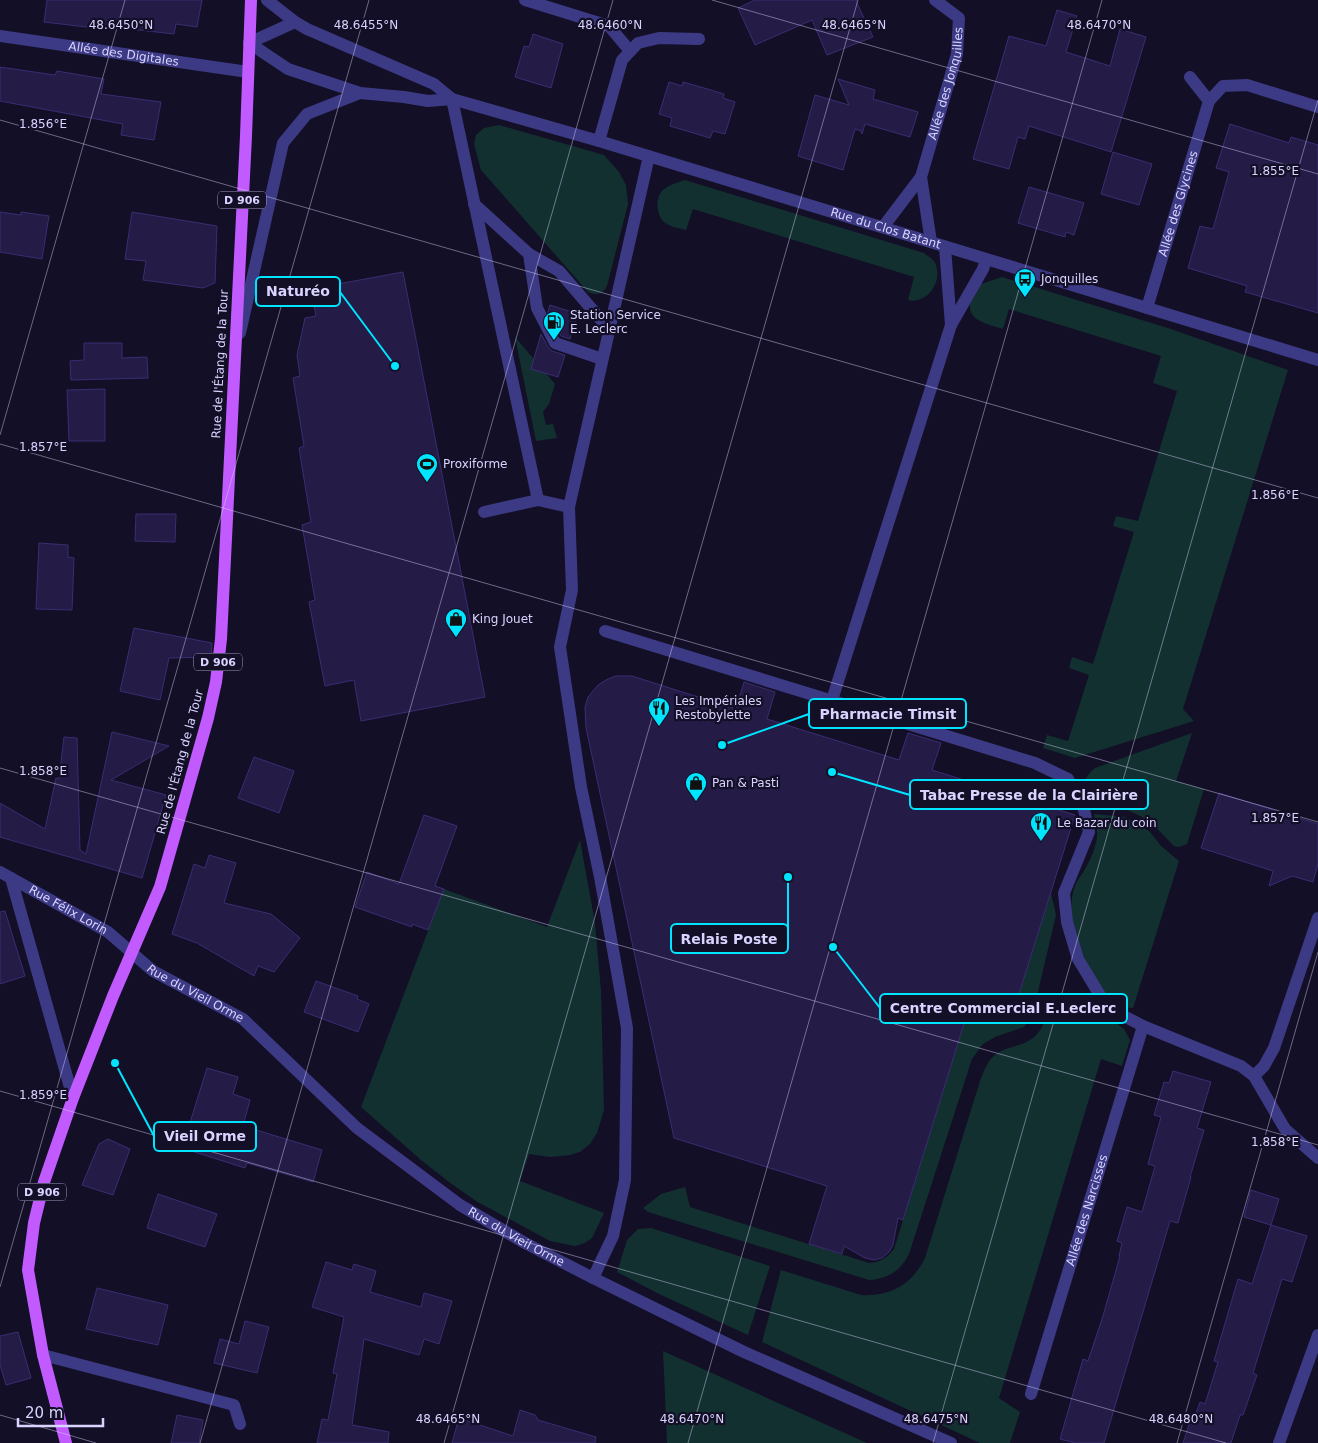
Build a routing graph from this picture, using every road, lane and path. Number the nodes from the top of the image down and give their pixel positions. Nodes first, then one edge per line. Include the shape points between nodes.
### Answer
1 (251, 0) edge
2 (267, 0) edge
3 (526, 0) edge
4 (935, 0) edge
5 (295, 22) junction
6 (0, 36) edge
7 (700, 39) dead end
8 (249, 43) junction
9 (630, 51) junction
10 (248, 72) junction
11 (1190, 77) dead end
12 (360, 93) junction
13 (452, 99) junction
14 (1209, 101) junction
15 (1318, 107) edge
16 (599, 141) junction
17 (649, 156) junction
18 (922, 177) junction
19 (474, 204) junction
20 (883, 227) junction
21 (931, 242) junction
22 (946, 247) junction
23 (529, 254) junction
24 (986, 260) junction
25 (1147, 308) junction
26 (950, 324) junction
27 (609, 329) junction
28 (234, 357) junction
29 (602, 359) junction
30 (1318, 360) edge
31 (538, 500) junction
32 (569, 507) junction
33 (484, 512) dead end
34 (605, 631) dead end
35 (832, 700) junction
36 (6, 875) edge
37 (1318, 918) edge
38 (132, 953) junction
39 (1144, 1026) junction
40 (1254, 1076) junction
41 (73, 1098) junction
42 (1318, 1158) edge
43 (593, 1278) junction
44 (1318, 1335) edge
45 (43, 1354) junction
46 (1031, 1394) dead end
47 (240, 1424) dead end
48 (66, 1443) edge
49 (951, 1443) edge
50 (1279, 1443) edge

1 - 8 main road, Rue de l'Étang de la Tour / D 906
2 - 5 street, Rue du Clos Batant
3 - 9 street via 609,26
4 - 18 street, Allée des Jonquilles via 959,18 957,54
5 - 8 street
5 - 13 street, Rue du Clos Batant via 434,84
6 - 10 street, Allée des Digitales
7 - 9 street via 659,38 638,43
8 - 10 main road, Rue de l'Étang de la Tour / D 906
8 - 12 street, Rue du Clos Batant via 288,69
9 - 16 street via 622,60
10 - 28 main road, Rue de l'Étang de la Tour / D 906
11 - 14 street
12 - 13 street, Rue du Clos Batant via 428,101
12 - 28 street, Rue du Clos Batant via 307,114 283,143
13 - 16 street, Rue du Clos Batant
13 - 19 street
14 - 15 street via 1223,86 1246,85
14 - 25 street, Allée des Glycines
16 - 17 street, Rue du Clos Batant
17 - 20 street, Rue du Clos Batant
17 - 27 street
18 - 20 street, Allée des Jonquilles
18 - 21 street, Allée des Jonquilles
19 - 23 street
19 - 31 street
20 - 21 street, Rue du Clos Batant
21 - 22 street, Rue du Clos Batant
22 - 24 street, Rue du Clos Batant
22 - 26 street
23 - 27 street via 559,270
23 - 29 street via 537,308 555,343
24 - 25 street, Rue du Clos Batant
24 - 26 street
25 - 30 street, Rue du Clos Batant
26 - 35 street
27 - 29 street
28 - 38 main road, Rue de l'Étang de la Tour / D 906 via 221,639 216,682 160,887
29 - 32 street
31 - 32 street
31 - 33 street
32 - 43 street via 572,590 560,647 581,787 627,1028 625,1180 612,1236
34 - 35 street
35 - 39 street via 1035,763 1068,779 1082,802 1089,832 1064,893 1067,922 1078,959 1104,1002
36 - 38 street, Rue Félix Lorin via 108,932
36 - 41 street
37 - 40 street via 1274,1048
38 - 41 main road, Rue de l'Étang de la Tour / D 906
38 - 43 street, Rue du Vieil Orme via 153,971 242,1019 358,1128 460,1205
39 - 40 street via 1233,1062
39 - 46 street, Allée des Narcisses
40 - 42 street via 1285,1129
41 - 45 main road, Rue de l'Étang de la Tour / D 906 via 44,1182 34,1223 28,1270
43 - 49 street, Rue du Vieil Orme via 744,1352
44 - 50 street
45 - 47 street via 234,1406
45 - 48 main road, Rue de l'Étang de la Tour / D 906

